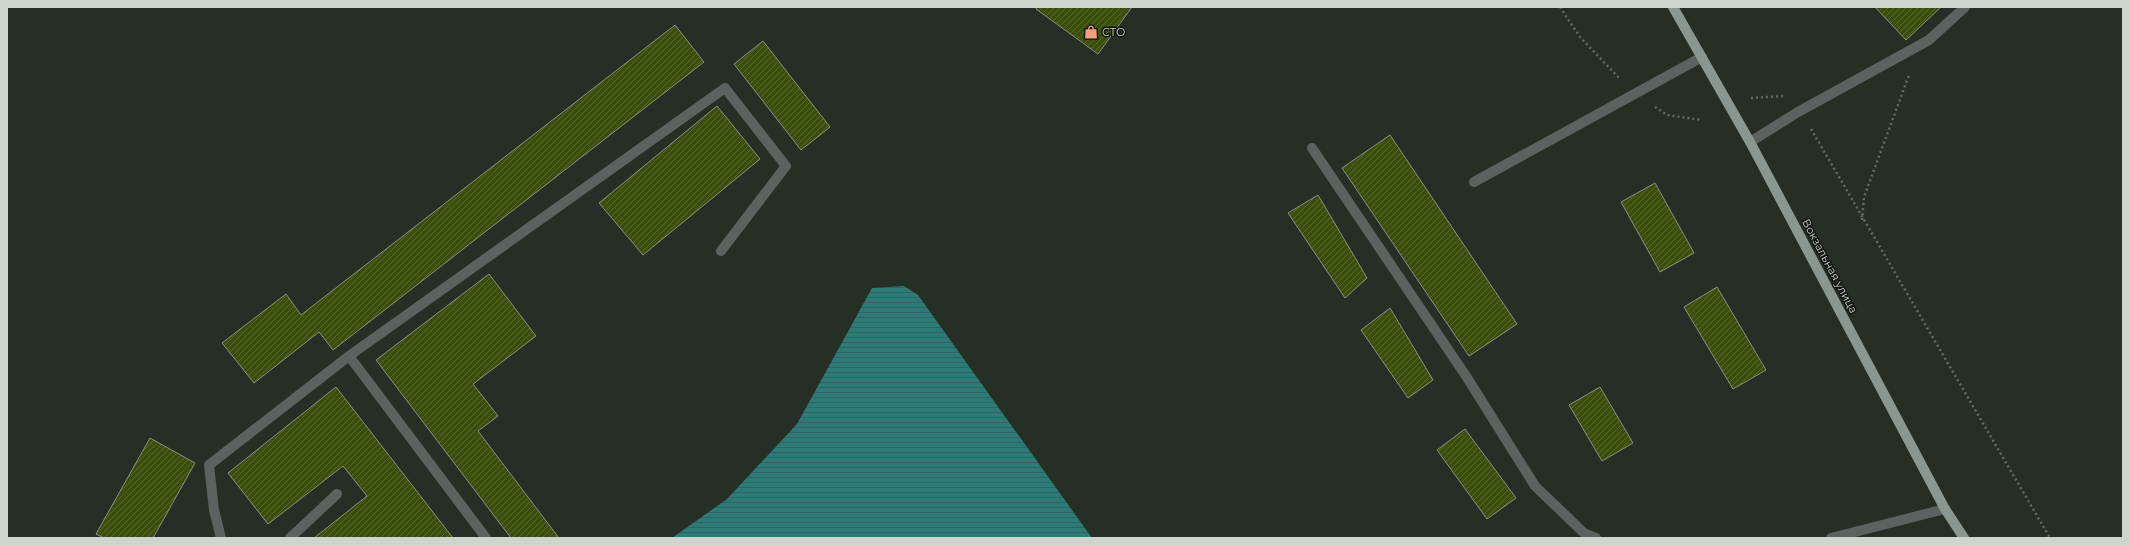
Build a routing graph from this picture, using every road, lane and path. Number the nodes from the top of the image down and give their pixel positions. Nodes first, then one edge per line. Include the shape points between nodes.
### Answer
1 (1673, 7) edge
2 (1965, 7) edge
3 (1920, 43) junction
4 (1702, 57) junction
5 (1751, 98) dead end
6 (1798, 112) junction
7 (1750, 142) junction
8 (1312, 148) dead end
9 (1474, 182) dead end
10 (1862, 220) junction
11 (721, 251) dead end
12 (349, 356) junction
13 (337, 494) dead end
14 (1945, 509) junction
15 (221, 538) edge
16 (290, 538) edge
17 (486, 538) edge
18 (1596, 538) edge
19 (1831, 538) edge
20 (1964, 538) edge
21 (2050, 538) edge

1 - 4 main road, Вокзальная улица
2 - 3 street via 1929,40
3 - 6 street
3 - 10 path via 1864,197
4 - 7 main road, Вокзальная улица
4 - 9 street
5 - 6 path via 1783,95
6 - 7 street
6 - 10 path via 1808,124
7 - 14 main road, Вокзальная улица
8 - 18 street via 1466,376 1535,486 1584,533
10 - 21 path
11 - 12 street via 786,166 725,88
12 - 15 street via 209,465 214,510
12 - 17 street
13 - 16 street
14 - 19 street
14 - 20 main road, Вокзальная улица

